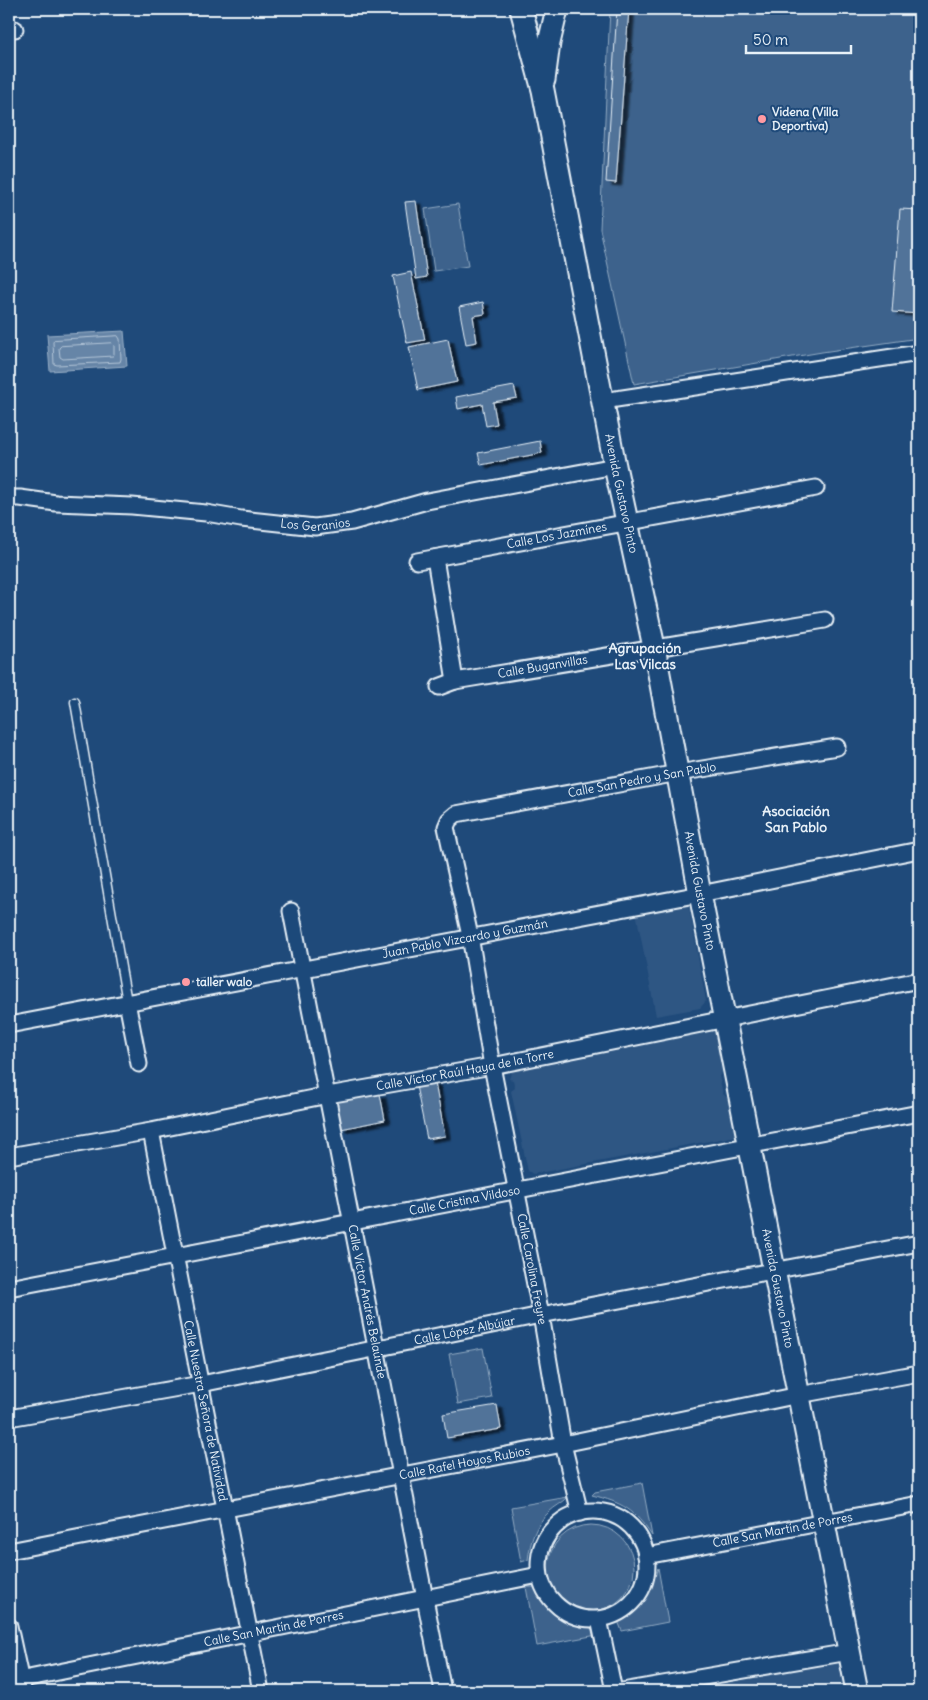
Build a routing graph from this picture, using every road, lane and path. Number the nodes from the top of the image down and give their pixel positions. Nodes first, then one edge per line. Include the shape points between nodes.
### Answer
1 (521, 9) edge
2 (557, 9) edge
3 (543, 90) junction
4 (919, 353) edge
5 (603, 401) junction
6 (615, 466) junction
7 (816, 488) dead end
8 (9, 498) edge
9 (627, 522) junction
10 (435, 558) junction
11 (417, 561) dead end
12 (825, 620) dead end
13 (654, 647) junction
14 (455, 681) junction
15 (439, 687) dead end
16 (75, 702) dead end
17 (836, 747) dead end
18 (678, 773) junction
19 (449, 820) joint
20 (919, 850) edge
21 (700, 894) junction
22 (291, 911) dead end
23 (470, 936) junction
24 (303, 968) junction
25 (919, 980) edge
26 (127, 1002) junction
27 (725, 1019) junction
28 (9, 1024) edge
29 (139, 1064) dead end
30 (492, 1066) junction
31 (328, 1095) junction
32 (919, 1113) edge
33 (151, 1131) junction
34 (749, 1145) junction
35 (9, 1156) edge
36 (516, 1190) junction
37 (353, 1223) junction
38 (919, 1243) edge
39 (175, 1257) junction
40 (774, 1270) junction
41 (9, 1288) edge
42 (541, 1316) junction
43 (377, 1348) junction
44 (919, 1373) edge
45 (201, 1384) junction
46 (799, 1395) junction
47 (9, 1418) edge
48 (563, 1444) junction
49 (402, 1475) junction
50 (919, 1504) edge
51 (224, 1510) junction
52 (580, 1513) junction
53 (824, 1521) junction
54 (9, 1551) edge
55 (646, 1556) junction
56 (539, 1575) junction
57 (425, 1598) junction
58 (599, 1619) junction
59 (9, 1626) edge
60 (249, 1633) junction
61 (849, 1652) junction
62 (17, 1684) edge
63 (261, 1691) edge
64 (444, 1691) edge
65 (614, 1691) edge
66 (622, 1691) edge
67 (857, 1691) edge

1 - 3 main road, Avenida Gustavo Pinto
2 - 3 main road, Avenida Gustavo Pinto
3 - 5 main road, Avenida Gustavo Pinto
4 - 5 street
5 - 6 main road, Avenida Gustavo Pinto
6 - 8 street, Los Geranios via 427,501 352,522 315,527 188,511
6 - 9 main road, Avenida Gustavo Pinto
7 - 9 street, Calle Los Jazmínes
9 - 10 street, Calle Los Jazmínes
9 - 13 main road, Avenida Gustavo Pinto
10 - 11 street, Calle Los Jazmínes
10 - 14 street
12 - 13 street, Calle Buganvillas
13 - 14 street, Calle Buganvillas
13 - 18 main road, Avenida Gustavo Pinto
14 - 15 street, Calle Buganvillas
16 - 26 lane
17 - 18 street, Calle San Pedro y San Pablo
18 - 19 street, Calle San Pedro y San Pablo via 456,814
18 - 21 main road, Avenida Gustavo Pinto
19 - 23 street, Calle Carolina Freyre via 446,828
20 - 21 street, Juan Pablo Vizcardo y Guzmán
21 - 23 street, Juan Pablo Vizcardo y Guzmán
21 - 27 main road, Avenida Gustavo Pinto
22 - 24 street, Calle Víctor Andrés Belaúnde
23 - 24 street, Juan Pablo Vizcardo y Guzmán
23 - 30 street, Calle Carolina Freyre
24 - 26 street, Juan Pablo Vizcardo y Guzmán
24 - 31 street, Calle Víctor Andrés Belaúnde
25 - 27 street, Calle Víctor Raúl Haya de la Torre
26 - 28 street, Juan Pablo Vizcardo y Guzmán
26 - 29 street
27 - 30 street, Calle Víctor Raúl Haya de la Torre
27 - 34 main road, Avenida Gustavo Pinto
30 - 31 street, Calle Víctor Raúl Haya de la Torre
30 - 36 street, Calle Carolina Freyre
31 - 33 street, Calle Víctor Raúl Haya de la Torre
31 - 37 street, Calle Víctor Andrés Belaúnde
32 - 34 street, Calle Cristina Vildoso
33 - 35 street, Calle Víctor Raúl Haya de la Torre
33 - 39 street, Calle Nuestra Señora de Natividad
34 - 36 street, Calle Cristina Vildoso
34 - 40 main road, Avenida Gustavo Pinto
36 - 37 street, Calle Cristina Vildoso
36 - 42 street, Calle Carolina Freyre
37 - 39 street, Calle Cristina Vildoso
37 - 43 street, Calle Víctor Andrés Belaúnde
38 - 40 street, Calle López Albújar
39 - 41 street, Calle Cristina Vildoso
39 - 45 street, Calle Nuestra Señora de Natividad
40 - 42 street, Calle López Albújar
40 - 46 main road, Avenida Gustavo Pinto
42 - 43 street, Calle López Albújar
42 - 48 street, Calle Carolina Freyre
43 - 45 street, Calle López Albújar
43 - 49 street, Calle Víctor Andrés Belaúnde
44 - 46 street, Calle Rafel Hoyos Rubios
45 - 47 street, Calle López Albújar
45 - 51 street, Calle Nuestra Señora de Natividad
46 - 48 street, Calle Rafel Hoyos Rubios
46 - 53 main road, Avenida Gustavo Pinto
48 - 49 street, Calle Rafel Hoyos Rubios
48 - 52 street, Calle Carolina Freyre
49 - 51 street, Calle Rafel Hoyos Rubios
49 - 57 street, Calle Víctor Andrés Belaúnde
50 - 53 street, Calle San Martín de Porres
51 - 54 street, Calle Rafel Hoyos Rubios
51 - 60 street, Calle Nuestra Señora de Natividad
52 - 55 street via 602,1512 622,1520 638,1535
52 - 56 street via 560,1522 546,1537 539,1555
53 - 55 street, Calle San Martín de Porres
53 - 61 main road, Avenida Gustavo Pinto
55 - 58 street via 646,1578 636,1598 620,1612
56 - 57 street, Calle San Martín de Porres
56 - 58 street via 546,1593 559,1608 578,1617
57 - 60 street, Calle San Martín de Porres
57 - 64 street, Calle Víctor Andrés Belaúnde
58 - 65 street
59 - 62 street
60 - 62 street, Calle San Martín de Porres
60 - 63 street, Calle Nuestra Señora de Natividad
61 - 66 street
61 - 67 main road, Avenida Gustavo Pinto

